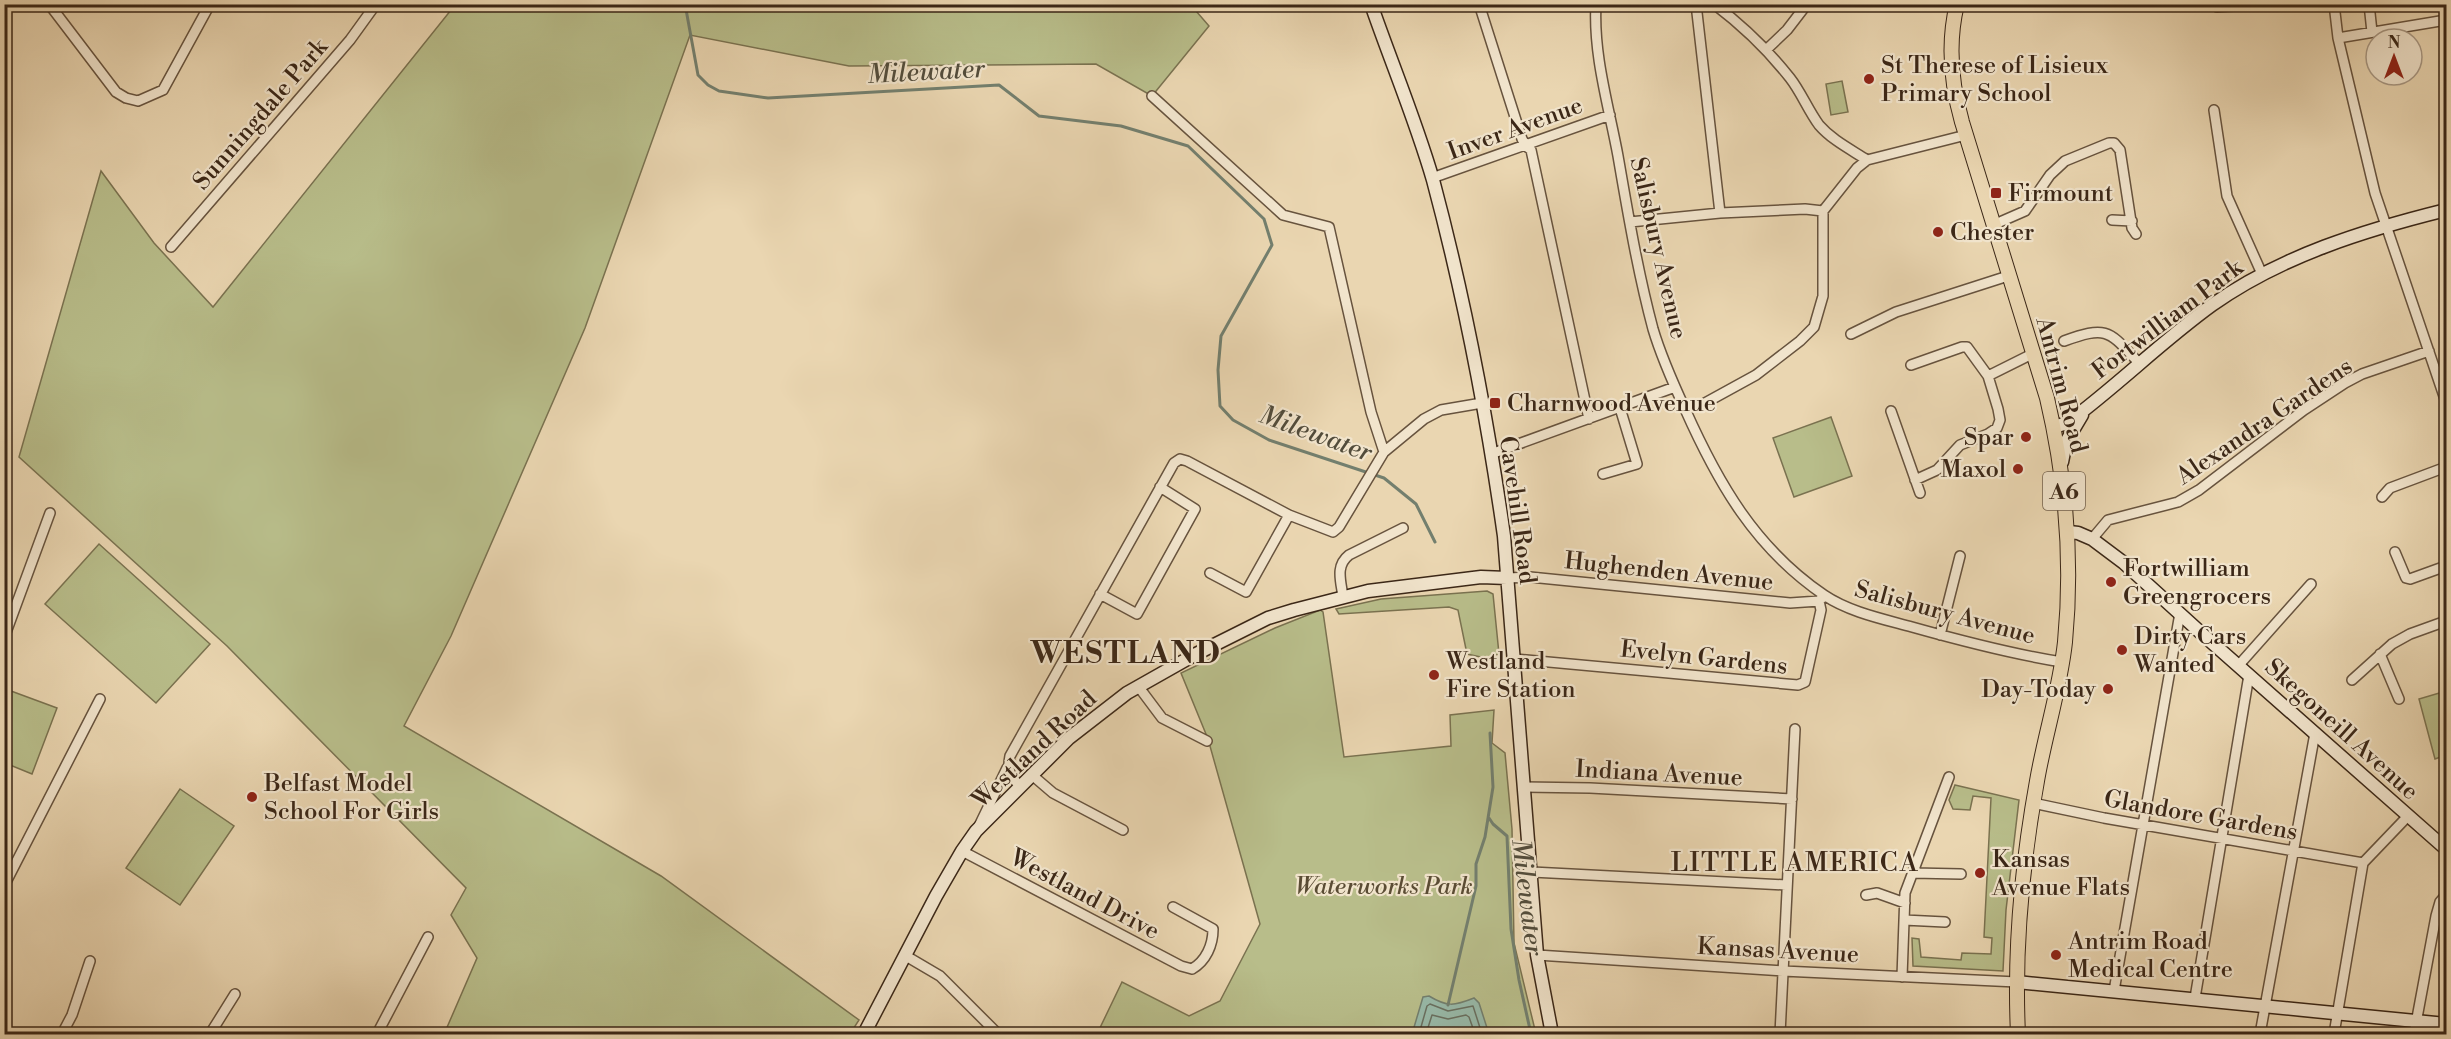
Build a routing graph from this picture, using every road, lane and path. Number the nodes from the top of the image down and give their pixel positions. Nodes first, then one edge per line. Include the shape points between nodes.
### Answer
1 (49, 4) edge
2 (210, 4) edge
3 (376, 4) edge
4 (1371, 4) edge
5 (1479, 4) edge
6 (1596, 4) edge
7 (1696, 4) edge
8 (1714, 4) edge
9 (1807, 4) edge
10 (1956, 4) edge
11 (2265, 4) edge
12 (2334, 4) edge
13 (2369, 4) edge
14 (2217, 7) dead end
15 (2446, 20) edge
16 (2371, 27) edge
17 (2403, 27) edge
18 (2364, 33) edge
19 (2338, 38) junction
20 (1766, 50) junction
21 (1152, 96) dead end
22 (2214, 110) dead end
23 (1610, 115) junction
24 (1966, 135) junction
25 (1526, 146) junction
26 (1867, 160) junction
27 (1432, 178) junction
28 (2446, 210) edge
29 (1823, 211) junction
30 (1720, 213) junction
31 (2112, 220) dead end
32 (2132, 221) junction
33 (1630, 222) junction
34 (1993, 225) junction
35 (2386, 225) junction
36 (2136, 234) dead end
37 (171, 247) dead end
38 (2262, 274) junction
39 (2008, 276) junction
40 (1851, 334) dead end
41 (2064, 341) dead end
42 (2429, 351) junction
43 (2032, 354) junction
44 (2139, 363) junction
45 (1911, 365) dead end
46 (1988, 376) junction
47 (1675, 387) junction
48 (2446, 402) edge
49 (1482, 403) junction
50 (1705, 403) dead end
51 (1620, 408) junction
52 (2086, 409) junction
53 (1891, 411) dead end
54 (1589, 419) junction
55 (2054, 427) junction
56 (1384, 452) junction
57 (1491, 454) junction
58 (2061, 467) junction
59 (2446, 467) edge
60 (1603, 474) dead end
61 (1915, 480) junction
62 (1160, 488) junction
63 (1920, 493) dead end
64 (2382, 497) dead end
65 (50, 513) dead end
66 (1288, 515) junction
67 (1403, 528) dead end
68 (2069, 532) junction
69 (2092, 539) junction
70 (2395, 552) dead end
71 (1960, 556) dead end
72 (2446, 566) edge
73 (1210, 573) dead end
74 (1507, 578) junction
75 (2311, 584) dead end
76 (1100, 594) junction
77 (1343, 597) junction
78 (1822, 598) junction
79 (2180, 613) junction
80 (2446, 621) edge
81 (1940, 635) junction
82 (4, 638) edge
83 (2380, 654) junction
84 (1515, 658) junction
85 (2062, 662) junction
86 (2238, 666) junction
87 (2249, 675) junction
88 (2352, 680) dead end
89 (1138, 686) junction
90 (100, 699) dead end
91 (2399, 699) dead end
92 (1795, 729) dead end
93 (2315, 733) junction
94 (1207, 741) dead end
95 (1007, 768) junction
96 (1032, 775) junction
97 (1949, 777) dead end
98 (1020, 786) junction
99 (1524, 787) junction
100 (1791, 799) junction
101 (2033, 803) junction
102 (2408, 816) junction
103 (2143, 825) junction
104 (1123, 830) dead end
105 (976, 831) junction
106 (2221, 838) junction
107 (2446, 849) edge
108 (962, 851) junction
109 (2292, 851) junction
110 (2363, 863) junction
111 (1532, 872) junction
112 (1913, 873) junction
113 (1961, 874) dead end
114 (1786, 885) junction
115 (4, 886) edge
116 (1866, 895) dead end
117 (2446, 895) edge
118 (1905, 903) junction
119 (1173, 907) dead end
120 (1904, 920) junction
121 (1945, 922) dead end
122 (428, 937) dead end
123 (1538, 955) junction
124 (906, 956) junction
125 (90, 961) dead end
126 (1783, 971) junction
127 (1902, 976) junction
128 (2017, 982) junction
129 (2114, 991) junction
130 (235, 994) dead end
131 (2195, 998) junction
132 (2265, 1005) junction
133 (2338, 1013) junction
134 (2416, 1021) junction
135 (2446, 1024) edge
136 (62, 1035) edge
137 (210, 1035) edge
138 (377, 1035) edge
139 (864, 1035) edge
140 (998, 1035) edge
141 (1552, 1035) edge
142 (1780, 1035) edge
143 (2018, 1035) edge
144 (2260, 1035) edge
145 (2334, 1035) edge
146 (2414, 1035) edge

1 - 2 street via 116,92 138,101 163,90
3 - 37 street, Sunningdale Park via 350,40
4 - 27 street, Cavehill Road
5 - 25 street
6 - 23 street, Salisbury Avenue via 1596,39
7 - 30 street
8 - 20 street
9 - 20 street
10 - 24 main road, Antrim Road / A6 via 1950,63
11 - 14 street
12 - 19 street
13 - 16 street
15 - 17 street
18 - 19 street
19 - 35 street
20 - 26 street via 1791,79 1824,130
21 - 56 street via 1283,215 1329,227 1371,412
22 - 38 street via 2227,196
23 - 25 street, Inver Avenue
23 - 33 street, Salisbury Avenue
24 - 26 street
24 - 34 main road, Antrim Road / A6
25 - 27 street, Inver Avenue
25 - 54 street via 1531,150
26 - 29 street
27 - 49 street, Cavehill Road
28 - 35 street, Fortwilliam Park
29 - 30 street via 1805,208
29 - 50 street via 1823,296 1814,327 1756,375
30 - 33 street
31 - 32 street
32 - 34 street via 2120,150 2109,143 2065,161 2025,211
32 - 36 street
33 - 47 street, Salisbury Avenue via 1654,331
34 - 39 main road, Antrim Road / A6
35 - 38 street, Fortwilliam Park
35 - 42 street
38 - 44 street, Fortwilliam Park via 2214,304
39 - 40 street via 1896,312
39 - 43 main road, Antrim Road / A6
41 - 44 street via 2087,332 2106,333
42 - 48 street
42 - 69 street, Alexandra Gardens via 2345,383 2199,490 2178,502 2108,520
43 - 46 street
43 - 55 main road, Antrim Road / A6
44 - 52 street, Fortwilliam Park
45 - 46 street via 1968,347
46 - 61 street via 2000,420 1997,428 1960,444 1937,470
47 - 51 street
47 - 78 street, Salisbury Avenue via 1693,433 1731,500 1778,558
49 - 56 street via 1441,410
49 - 57 street, Cavehill Road
51 - 54 street
51 - 60 street via 1637,464
52 - 55 street, Fortwilliam Park
52 - 58 street, Fortwilliam Park via 2066,442
53 - 61 street
54 - 57 street
55 - 58 main road, Antrim Road / A6
56 - 66 street via 1339,528 1333,531
57 - 74 street, Cavehill Road
58 - 68 main road, Antrim Road / A6
59 - 64 street via 2390,488
61 - 63 street
62 - 66 street via 1180,459
62 - 76 street
62 - 76 street via 1195,509 1137,614
65 - 82 street
66 - 73 street via 1246,592
67 - 77 street via 1341,561
68 - 69 street, Skegoneill Avenue
68 - 85 main road, Antrim Road / A6
69 - 79 street, Skegoneill Avenue
70 - 72 street via 2406,578
71 - 81 street
74 - 77 street, Westland Road via 1488,577
74 - 78 street, Hughenden Avenue via 1530,577 1790,603
74 - 84 street, Cavehill Road
75 - 86 street
76 - 95 street via 1024,729
77 - 89 street, Westland Road via 1268,618
78 - 81 street, Salisbury Avenue
78 - 84 street, Evelyn Gardens via 1809,668 1805,682 1798,685
79 - 86 street, Skegoneill Avenue
79 - 103 street
80 - 83 street via 2410,634
81 - 85 street, Salisbury Avenue
83 - 88 street
83 - 91 street
84 - 99 street, Cavehill Road
85 - 101 main road, Antrim Road / A6
86 - 87 street, Skegoneill Avenue
87 - 93 street, Skegoneill Avenue
87 - 106 street
89 - 94 street via 1162,718
89 - 96 street, Westland Road via 1069,738
90 - 115 street
92 - 100 street
93 - 102 street, Skegoneill Avenue
93 - 109 street
95 - 98 street
95 - 105 street
96 - 98 street, Westland Road
96 - 104 street via 1053,793
97 - 112 street
98 - 105 street, Westland Road
99 - 100 street, Indiana Avenue
99 - 111 street, Cavehill Road
100 - 114 street
101 - 103 street, Glandore Gardens
101 - 128 main road, Antrim Road / A6
102 - 107 street, Skegoneill Avenue
102 - 110 street
103 - 106 street, Glandore Gardens
103 - 129 street
105 - 108 street, Westland Road
106 - 109 street, Glandore Gardens
106 - 131 street
108 - 119 street, Westland Drive via 1192,969 1202,963 1213,940 1213,929
108 - 124 street, Westland Road
109 - 110 street, Glandore Gardens
109 - 132 street
110 - 133 street
111 - 114 street
111 - 123 street, Cavehill Road
112 - 113 street
112 - 118 street
114 - 126 street
116 - 118 street via 1877,893
117 - 134 street via 2436,916
118 - 120 street
120 - 121 street
120 - 127 street
122 - 138 street
123 - 126 street, Kansas Avenue
123 - 141 street, Cavehill Road
124 - 139 street, Westland Road
124 - 140 street via 940,976
125 - 136 street
126 - 127 street, Kansas Avenue
126 - 142 street
127 - 128 street, Kansas Avenue
128 - 129 street
128 - 143 main road, Antrim Road / A6
129 - 131 street
130 - 137 street
131 - 132 street
132 - 133 street
132 - 144 street
133 - 134 street
133 - 145 street
134 - 135 street
134 - 146 street

